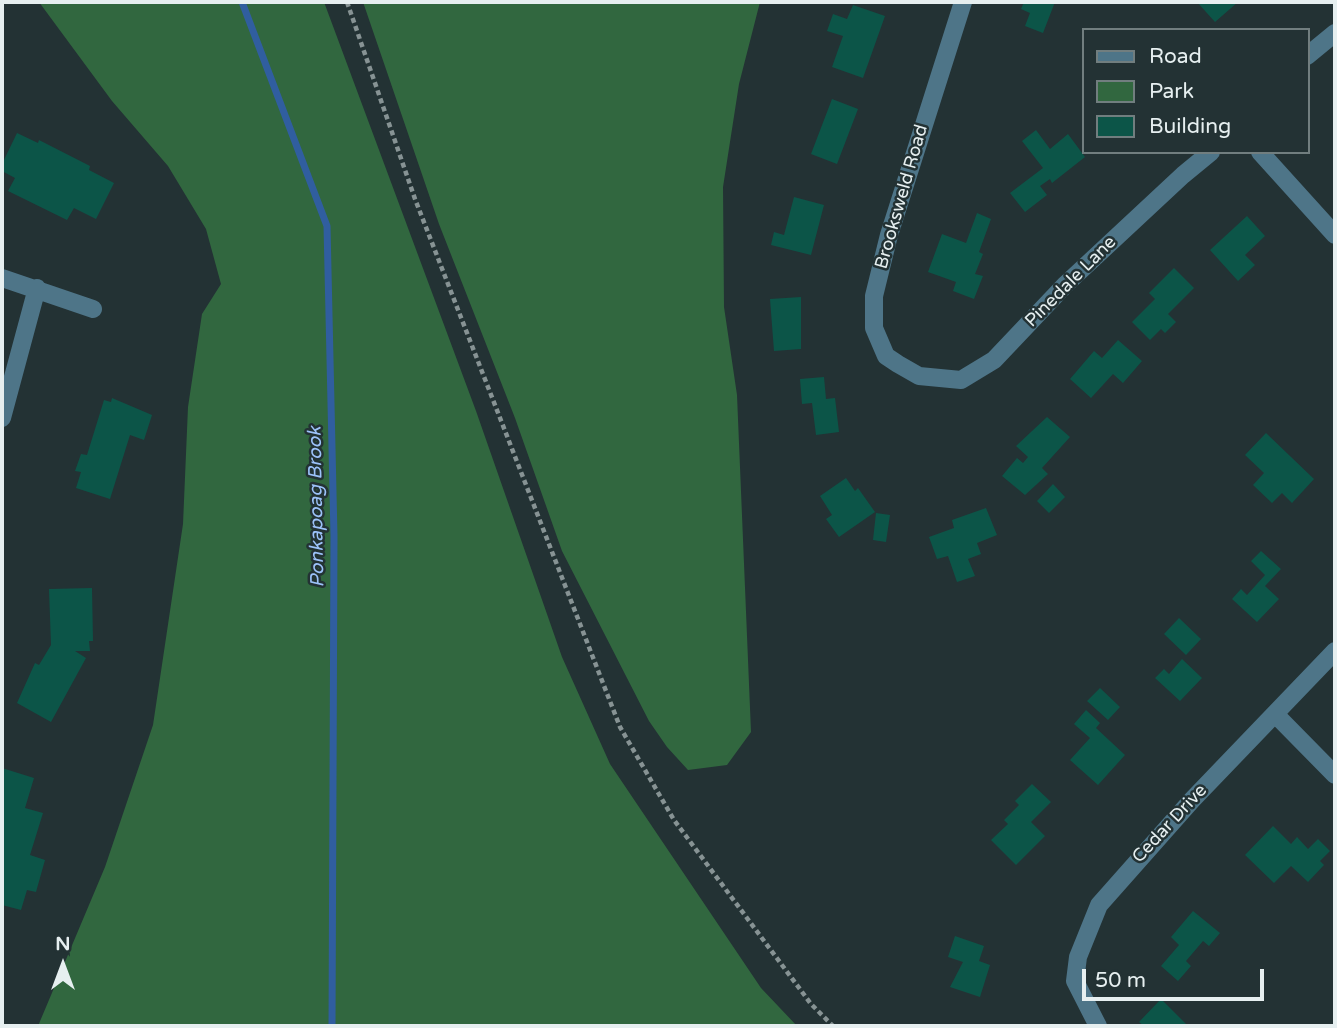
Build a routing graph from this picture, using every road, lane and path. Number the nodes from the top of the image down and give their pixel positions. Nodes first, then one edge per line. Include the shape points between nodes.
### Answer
1 (348, 2) edge
2 (963, 2) edge
3 (1335, 33) edge
4 (1309, 55) edge
5 (1209, 154) edge
6 (1262, 154) edge
7 (1335, 236) edge
8 (2, 278) edge
9 (37, 288) junction
10 (93, 309) dead end
11 (919, 376) joint
12 (2, 418) edge
13 (1335, 651) edge
14 (1276, 715) junction
15 (1335, 775) edge
16 (833, 1026) edge
17 (1098, 1026) edge

1 - 16 path via 415,199 620,727 674,820 811,1004
2 - 11 street, Brooksweld Road via 874,296 874,328 886,356
3 - 4 street
5 - 11 street, Pinedale Lane via 1066,284 994,360 961,380
6 - 7 street
8 - 9 street
9 - 10 street
9 - 12 street
13 - 14 street, Cedar Drive
14 - 15 street
14 - 17 street, Cedar Drive via 1192,800 1099,905 1078,957 1075,981

